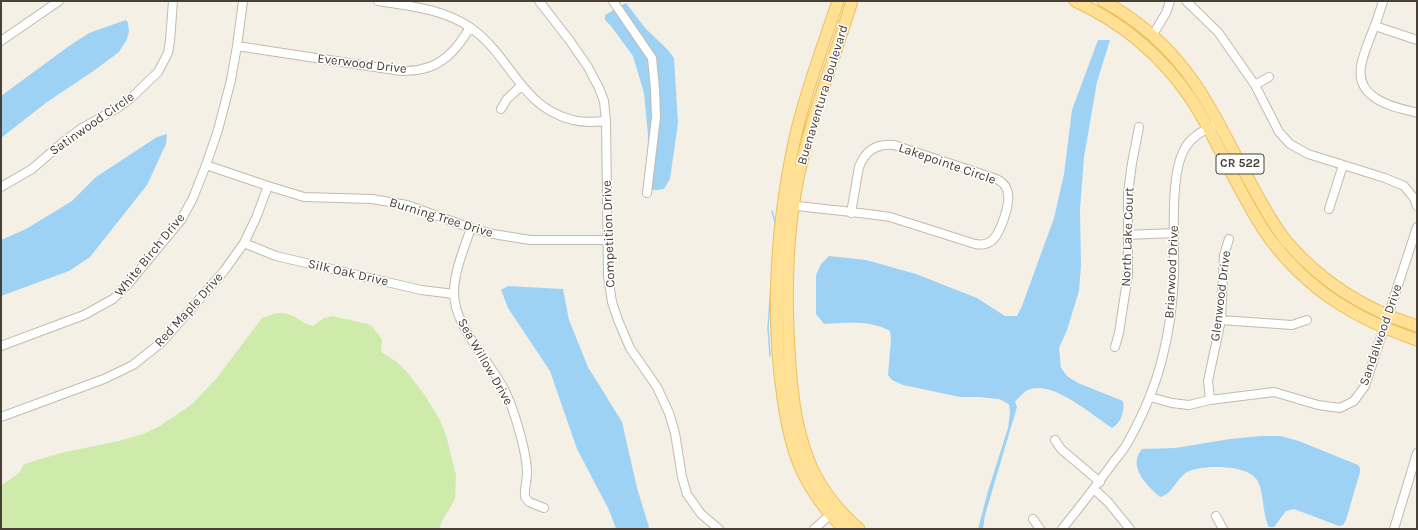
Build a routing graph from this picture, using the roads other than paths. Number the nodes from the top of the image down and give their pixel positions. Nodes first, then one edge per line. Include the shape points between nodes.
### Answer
1 (59, 1) edge
2 (173, 1) edge
3 (243, 1) edge
4 (378, 1) edge
5 (539, 1) edge
6 (613, 1) edge
7 (838, 1) edge
8 (852, 1) edge
9 (1075, 1) edge
10 (1103, 1) edge
11 (1170, 1) edge
12 (1186, 1) edge
13 (1383, 1) edge
14 (1097, 12) junction
15 (1375, 26) junction
16 (470, 27) junction
17 (1152, 36) junction
18 (1417, 40) edge
19 (1, 42) edge
20 (237, 46) junction
21 (819, 58) junction
22 (832, 64) junction
23 (1269, 77) dead end
24 (1255, 85) junction
25 (521, 86) junction
26 (501, 108) dead end
27 (1417, 113) edge
28 (606, 121) junction
29 (1218, 123) junction
30 (1139, 127) dead end
31 (1207, 128) junction
32 (206, 165) junction
33 (1343, 165) junction
34 (268, 186) junction
35 (1, 187) edge
36 (647, 193) dead end
37 (789, 205) junction
38 (1417, 206) edge
39 (1329, 209) dead end
40 (851, 212) junction
41 (470, 228) junction
42 (1417, 228) edge
43 (1174, 234) junction
44 (1127, 235) junction
45 (1229, 239) dead end
46 (608, 240) junction
47 (244, 243) junction
48 (454, 294) junction
49 (1388, 316) junction
50 (1221, 320) junction
51 (1307, 320) dead end
52 (1417, 326) edge
53 (1384, 328) junction
54 (1417, 340) edge
55 (1, 346) edge
56 (1115, 347) dead end
57 (1150, 397) junction
58 (1210, 400) junction
59 (1, 417) edge
60 (1055, 440) dead end
61 (1417, 453) edge
62 (1415, 463) edge
63 (1100, 482) junction
64 (1094, 489) junction
65 (544, 508) dead end
66 (835, 513) junction
67 (1216, 516) dead end
68 (1033, 519) dead end
69 (719, 529) edge
70 (814, 529) edge
71 (844, 529) edge
72 (859, 529) edge
73 (1040, 529) edge
74 (1062, 529) edge
75 (1130, 529) edge
76 (1223, 529) edge
77 (1394, 529) edge

1 - 19 street
2 - 35 street, Satinwood Circle via 168,53 158,72 116,109 82,128 32,169
3 - 20 street, White Birch Drive
4 - 16 street via 438,12
5 - 28 street, Competition Drive via 588,66 604,101
6 - 36 street via 652,58 656,117
7 - 21 main road, Buenaventura Boulevard
8 - 22 main road, Buenaventura Boulevard
9 - 14 main road, CR 522
10 - 17 main road, CR 522
11 - 17 street
12 - 24 street via 1218,32
13 - 15 street
14 - 17 main road via 1116,16 1146,37
14 - 31 main road, CR 522 via 1131,34 1158,58 1192,100
15 - 18 street
15 - 27 street via 1361,65 1360,76 1364,86 1379,101
16 - 20 street, Everwood Drive via 453,51 439,62 423,69 401,71
16 - 25 street via 491,46
17 - 29 main road, CR 522 via 1179,62 1193,80
20 - 32 street, White Birch Drive via 225,105
21 - 22 street
21 - 37 main road, Buenaventura Boulevard via 791,157
22 - 37 main road, Buenaventura Boulevard
23 - 24 street
24 - 33 street via 1279,132 1290,144 1308,154
25 - 26 street
25 - 28 street via 545,109 560,116 585,122
28 - 46 street, Competition Drive
29 - 31 street, Briarwood Drive
29 - 49 main road, CR 522 via 1262,205 1287,242 1325,279 1355,300
30 - 44 street, North Lake Court via 1128,194
31 - 43 street, Briarwood Drive via 1188,143 1182,154 1174,198
31 - 53 main road, CR 522 via 1261,226 1285,257 1325,294
32 - 34 street, Burning Tree Drive
32 - 55 street, White Birch Drive via 181,220 113,299 84,315
33 - 38 street via 1404,186
33 - 39 street
34 - 41 street, Burning Tree Drive via 304,197 372,199 407,205
34 - 47 street, Red Maple Drive
37 - 40 street, Lakepointe Circle
37 - 66 main road, Buenaventura Boulevard via 787,302 791,382 798,424 807,456
40 - 40 street, Lakepointe Circle via 890,217 975,244 984,244 991,242 997,235 1008,204 1008,194 1006,186 991,177 894,145 880,145 870,150 862,160
41 - 46 street, Burning Tree Drive via 530,240
41 - 48 street, Sea Willow Drive via 456,277
42 - 49 street, Sandalwood Drive
43 - 44 street
43 - 57 street, Briarwood Drive via 1172,312 1163,356
44 - 56 street, North Lake Court via 1128,274
45 - 50 street, Glenwood Drive via 1224,255
46 - 69 street, Competition Drive via 608,276 618,320 630,348 657,387 669,413 687,494 701,514
47 - 48 street, Silk Oak Drive via 276,256 421,290
47 - 59 street, Red Maple Drive via 178,325 162,342 133,365 104,379
48 - 65 street, Sea Willow Drive via 458,315 505,391 513,411 524,451 527,473 525,497 529,502
49 - 52 main road, CR 522
49 - 53 street, Sandalwood Drive
50 - 51 street via 1292,325
50 - 58 street, Glenwood Drive via 1208,381
53 - 54 main road, CR 522
53 - 58 street, Sandalwood Drive via 1365,386 1354,401 1340,408 1318,405 1274,392
57 - 58 street, Sandalwood Drive via 1189,405
57 - 63 street, Briarwood Drive via 1128,442
60 - 63 street via 1061,449
61 - 62 street
62 - 77 street
63 - 64 street, Briarwood Drive
64 - 74 street, Briarwood Drive
64 - 75 street
66 - 70 street
66 - 71 main road, Buenaventura Boulevard
66 - 72 main road, Buenaventura Boulevard
67 - 76 street
68 - 73 street

